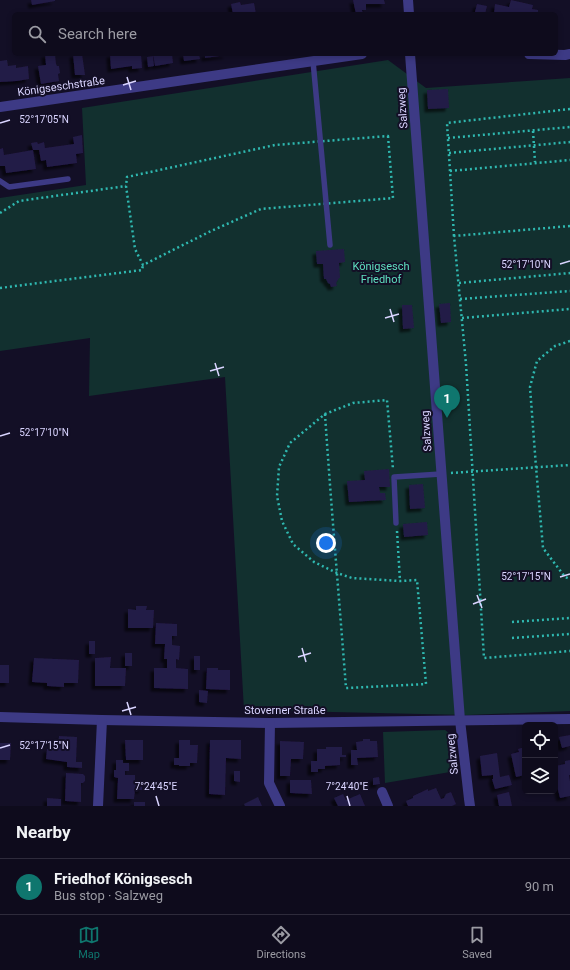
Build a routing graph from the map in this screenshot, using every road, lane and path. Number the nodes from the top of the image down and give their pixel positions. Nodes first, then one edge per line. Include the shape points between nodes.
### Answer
1 (408, 0) edge
2 (408, 12) edge
3 (570, 54) edge
4 (558, 55) edge
5 (348, 56) edge
6 (410, 56) edge
7 (313, 61) junction
8 (0, 107) edge
9 (570, 109) edge
10 (570, 127) edge
11 (533, 131) junction
12 (448, 138) junction
13 (321, 142) junction
14 (570, 142) edge
15 (534, 144) junction
16 (449, 153) junction
17 (570, 160) edge
18 (535, 162) junction
19 (450, 171) junction
20 (68, 179) dead end
21 (0, 181) edge
22 (126, 186) junction
23 (326, 203) junction
24 (0, 213) edge
25 (570, 226) edge
26 (454, 236) junction
27 (330, 245) dead end
28 (143, 265) junction
29 (570, 273) edge
30 (459, 283) junction
31 (0, 288) edge
32 (570, 291) edge
33 (460, 299) junction
34 (570, 309) edge
35 (462, 318) junction
36 (570, 341) edge
37 (325, 414) junction
38 (570, 465) edge
39 (536, 467) junction
40 (473, 471) junction
41 (441, 474) junction
42 (394, 477) junction
43 (396, 522) joint
44 (337, 574) junction
45 (570, 579) edge
46 (400, 581) junction
47 (570, 618) edge
48 (512, 622) dead end
49 (570, 634) edge
50 (512, 638) dead end
51 (570, 652) edge
52 (0, 717) edge
53 (570, 719) edge
54 (102, 720) junction
55 (460, 720) junction
56 (270, 723) junction
57 (382, 792) dead end
58 (98, 806) edge
59 (280, 806) edge
60 (388, 806) edge
61 (470, 806) edge

1 - 2 street
3 - 4 street
5 - 7 street, Königseschstraße
6 - 41 street, Salzweg
7 - 8 street, Königseschstraße
7 - 13 lane
9 - 12 path via 447,123
10 - 11 path
11 - 12 path
11 - 15 path
12 - 16 path
13 - 22 path via 275,145 127,177
13 - 23 lane
13 - 23 path via 388,136 393,198
14 - 15 path
15 - 16 path
15 - 18 path
16 - 19 path
17 - 18 path
18 - 19 path
19 - 26 path
20 - 21 lane via 9,187
22 - 24 path via 19,200
22 - 28 path via 135,249
23 - 27 lane
23 - 28 path via 261,209 211,230
25 - 26 path
26 - 30 path
28 - 31 path via 142,270
29 - 30 path
30 - 33 path
32 - 33 path
33 - 35 path
34 - 35 path
35 - 40 path
36 - 39 path via 555,346 537,361 530,386
37 - 42 path via 353,403 387,400
37 - 44 path
37 - 44 path via 290,443 279,467 277,496 282,521 293,544 314,562
38 - 39 path
39 - 40 path
39 - 45 path via 543,548 565,577
40 - 41 path
40 - 51 path via 484,658
41 - 42 lane
41 - 55 street, Salzweg
42 - 43 lane
43 - 46 path
44 - 46 path via 352,578
44 - 46 path via 346,688 426,684 417,580
47 - 48 path
49 - 50 path
52 - 54 street, Stoverner Straße
53 - 55 street, Stoverner Straße
54 - 56 street, Stoverner Straße
54 - 58 street
55 - 56 street, Stoverner Straße
55 - 61 street, Salzweg
56 - 59 street via 269,783
57 - 60 street

